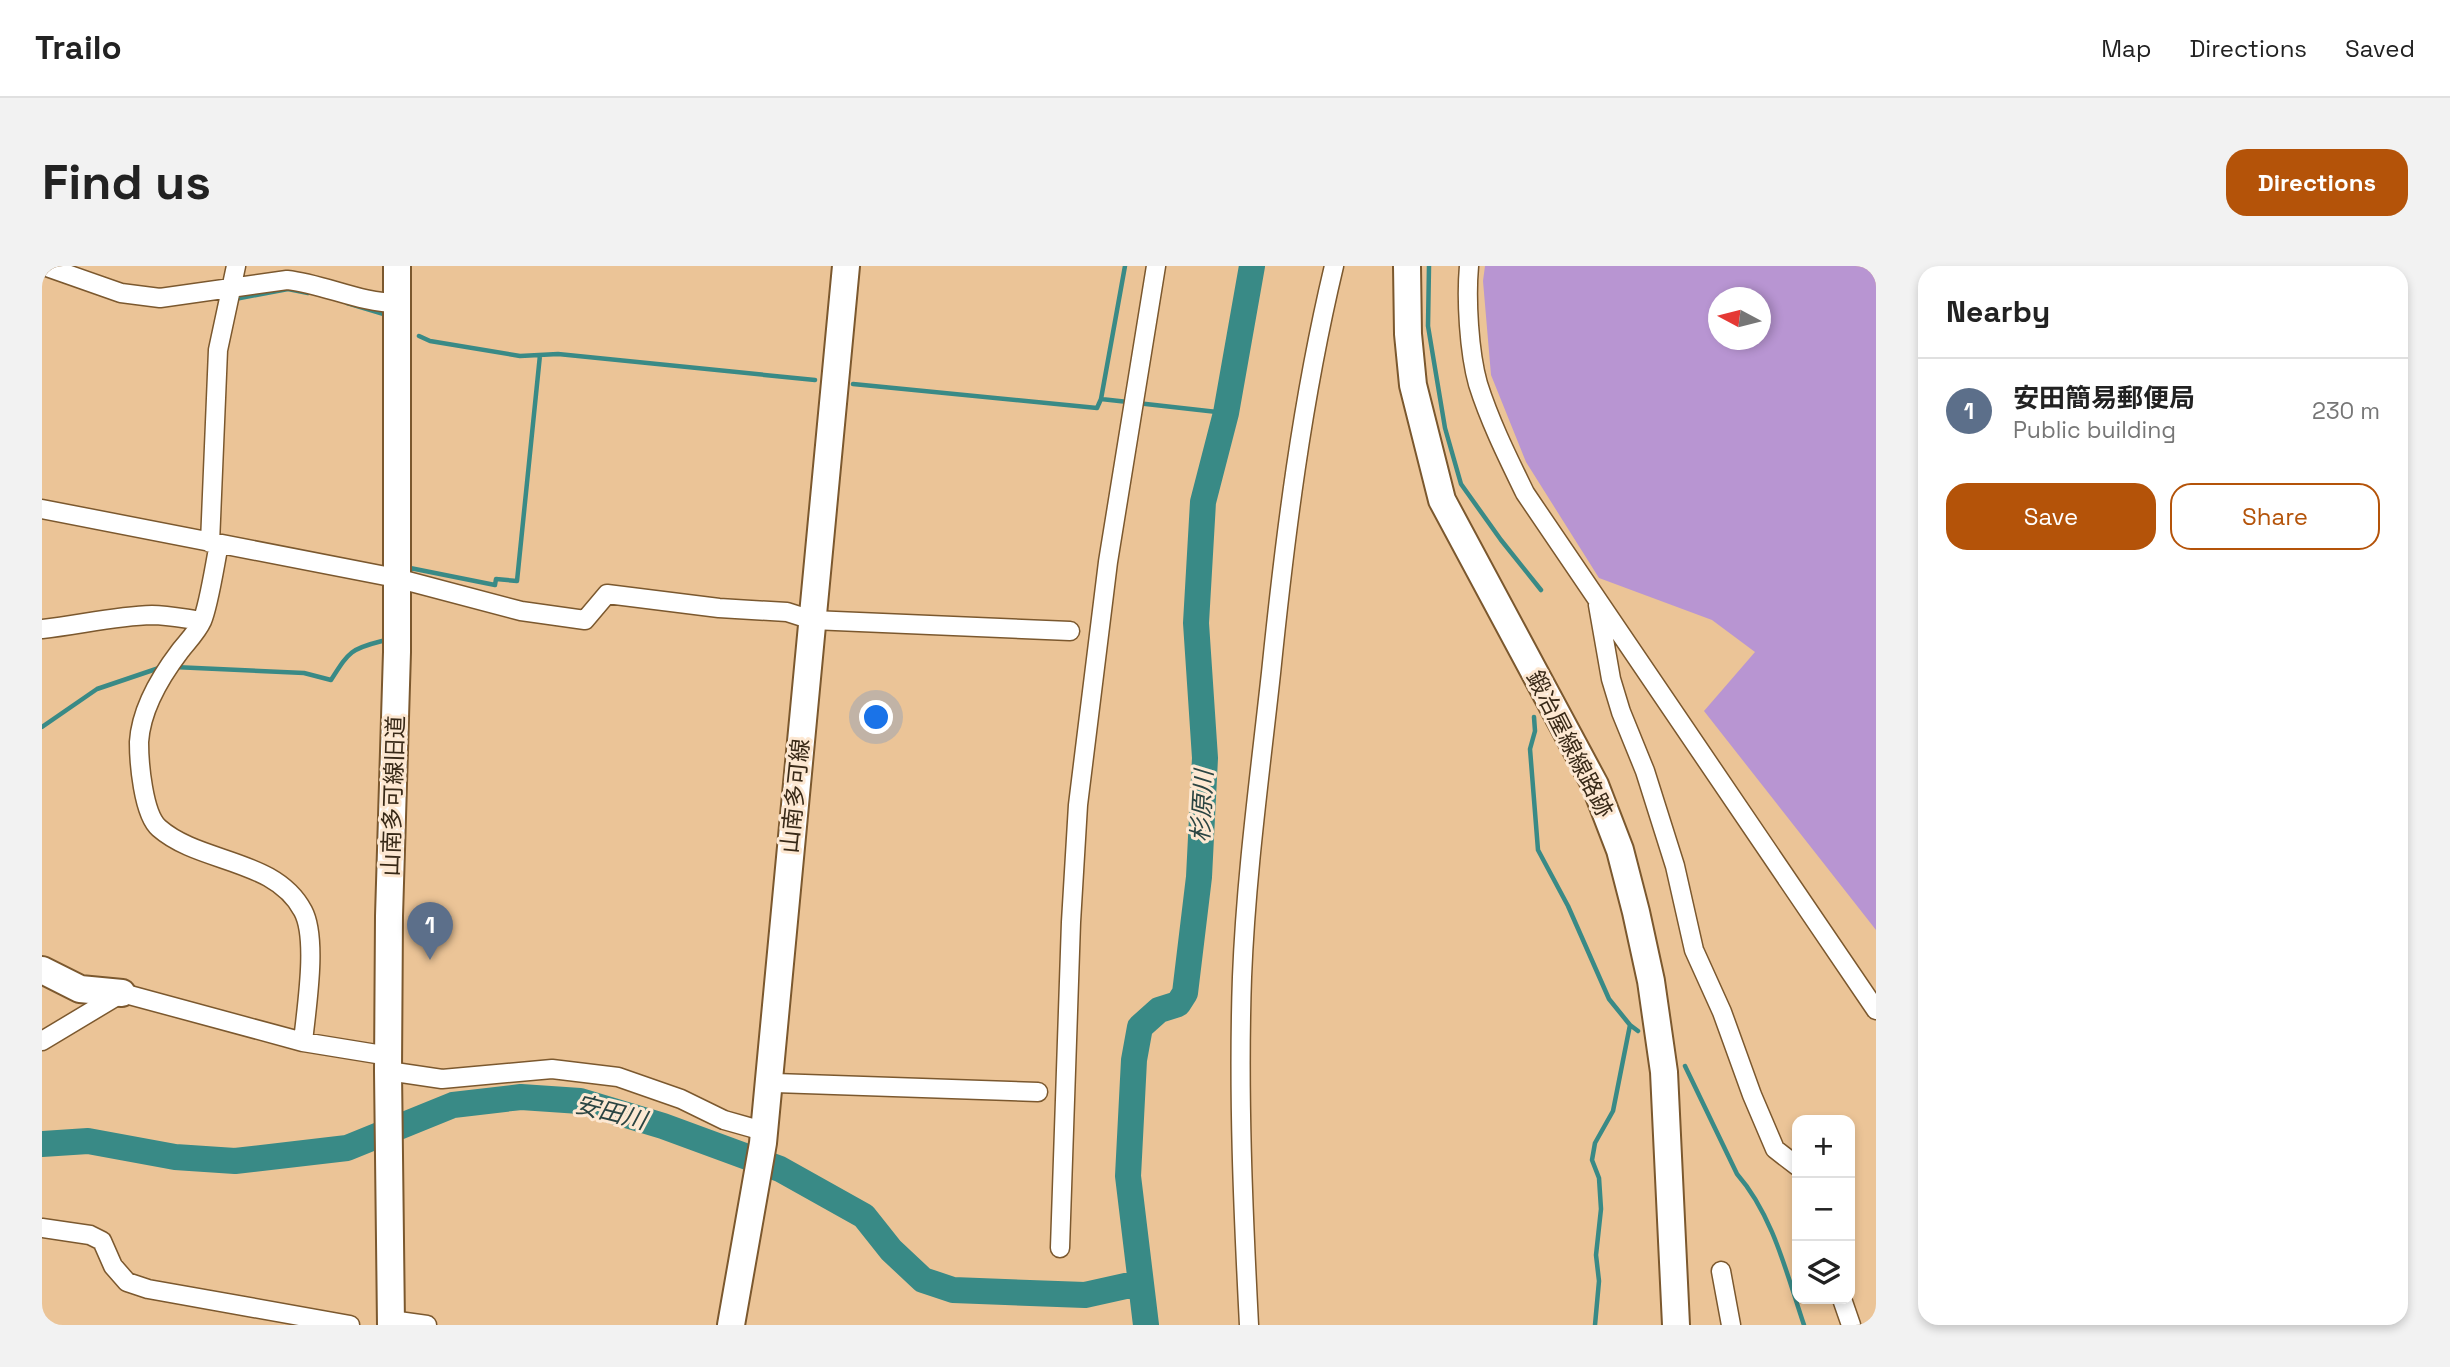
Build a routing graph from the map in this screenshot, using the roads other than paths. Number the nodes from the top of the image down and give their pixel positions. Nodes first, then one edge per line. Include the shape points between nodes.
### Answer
1 (44, 266) edge
2 (236, 266) edge
3 (397, 266) edge
4 (846, 266) edge
5 (1156, 266) edge
6 (1334, 266) edge
7 (1407, 266) edge
8 (1469, 266) edge
9 (231, 287) junction
10 (397, 303) junction
11 (42, 509) edge
12 (214, 543) junction
13 (396, 578) junction
14 (1597, 597) junction
15 (813, 620) junction
16 (202, 621) junction
17 (42, 629) edge
18 (1070, 631) dead end
19 (42, 970) edge
20 (122, 993) junction
21 (1876, 1010) edge
22 (42, 1041) edge
23 (303, 1042) junction
24 (388, 1064) junction
25 (768, 1077) junction
26 (1038, 1092) dead end
27 (763, 1137) junction
28 (1792, 1162) edge
29 (42, 1228) edge
30 (1060, 1248) dead end
31 (1721, 1271) dead end
32 (1844, 1304) edge
33 (391, 1322) edge
34 (350, 1325) edge
35 (428, 1325) edge
36 (731, 1325) edge
37 (1249, 1325) edge
38 (1676, 1325) edge
39 (1731, 1325) edge
40 (1851, 1325) edge

1 - 9 street via 121,293 160,298
2 - 9 street
3 - 10 street, 山南多可線旧道
4 - 15 street, 山南多可線
5 - 30 street via 1108,562 1078,805
6 - 37 street via 1298,449 1253,825 1242,975 1240,1104
7 - 38 street, 鍛冶屋線線路跡 via 1413,385 1442,500 1595,785 1620,850 1636,912 1664,1072
8 - 14 street via 1468,319 1478,382 1502,446 1525,493
9 - 10 street via 287,280
9 - 12 street via 218,350
10 - 13 street, 山南多可線旧道
11 - 12 street
12 - 13 street
12 - 16 street
13 - 15 street via 521,611 585,620 607,594 787,612
13 - 24 street, 山南多可線旧道
14 - 21 street
14 - 28 street via 1611,679 1675,866 1694,950 1775,1149
15 - 18 street
15 - 25 street, 山南多可線
16 - 17 street via 155,615
16 - 23 street via 147,706 139,740 142,789 157,827 187,845 264,875 288,891 304,913 311,948
19 - 20 street via 80,989
20 - 22 street
20 - 23 street
23 - 24 street
24 - 27 street via 442,1079 552,1069 618,1077
24 - 33 street, 山南多可線旧道
25 - 26 street via 775,1083
25 - 27 street, 山南多可線
27 - 36 street, 山南多可線
29 - 34 street via 102,1241 113,1266 127,1282 148,1289
31 - 39 street
32 - 40 street
33 - 35 street

